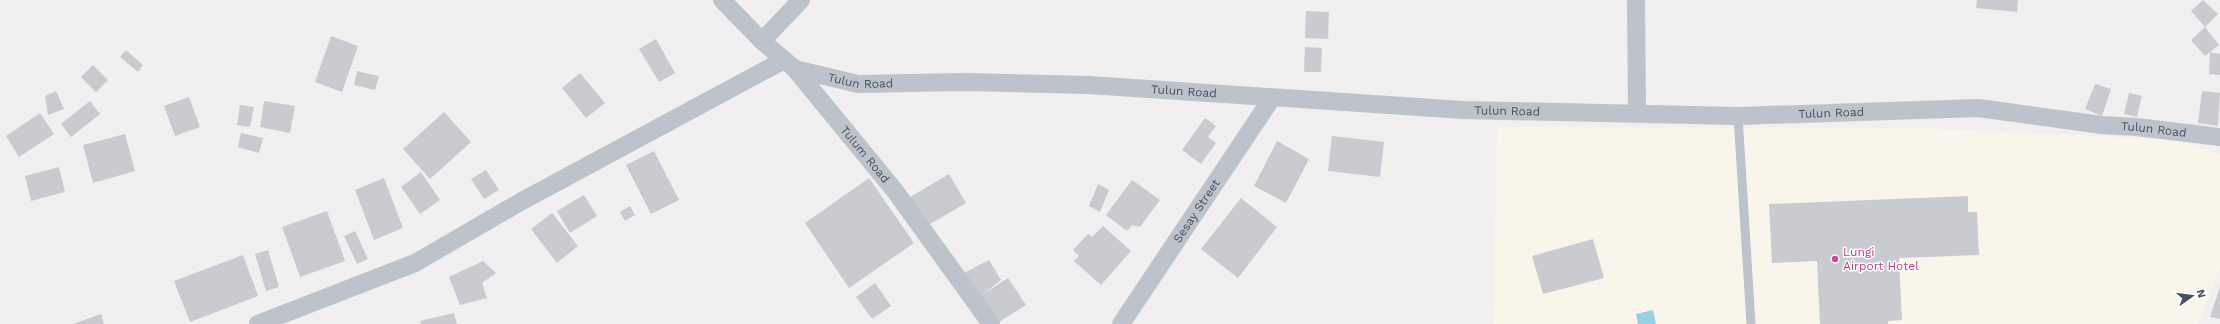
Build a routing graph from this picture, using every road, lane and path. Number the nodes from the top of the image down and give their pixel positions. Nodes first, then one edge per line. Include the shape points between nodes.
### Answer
1 (722, 0) edge
2 (801, 0) edge
3 (1636, 0) edge
4 (762, 41) junction
5 (789, 65) junction
6 (1272, 98) junction
7 (1638, 113) junction
8 (1738, 116) junction
9 (2220, 137) edge
10 (262, 323) edge
11 (991, 324) edge
12 (1121, 324) edge
13 (1751, 324) edge

1 - 4 street, Tulum Road
2 - 4 street
3 - 7 street
4 - 5 street, Tulum Road
5 - 6 street, Tulun Road via 858,84 963,82 1089,85
5 - 10 street via 522,201 415,263
5 - 11 street, Tulum Road via 895,190
6 - 7 street, Tulun Road via 1463,110
6 - 12 street, Sesay Street
7 - 8 street, Tulun Road
8 - 9 street, Tulun Road via 1978,108 2102,125
8 - 13 lane

